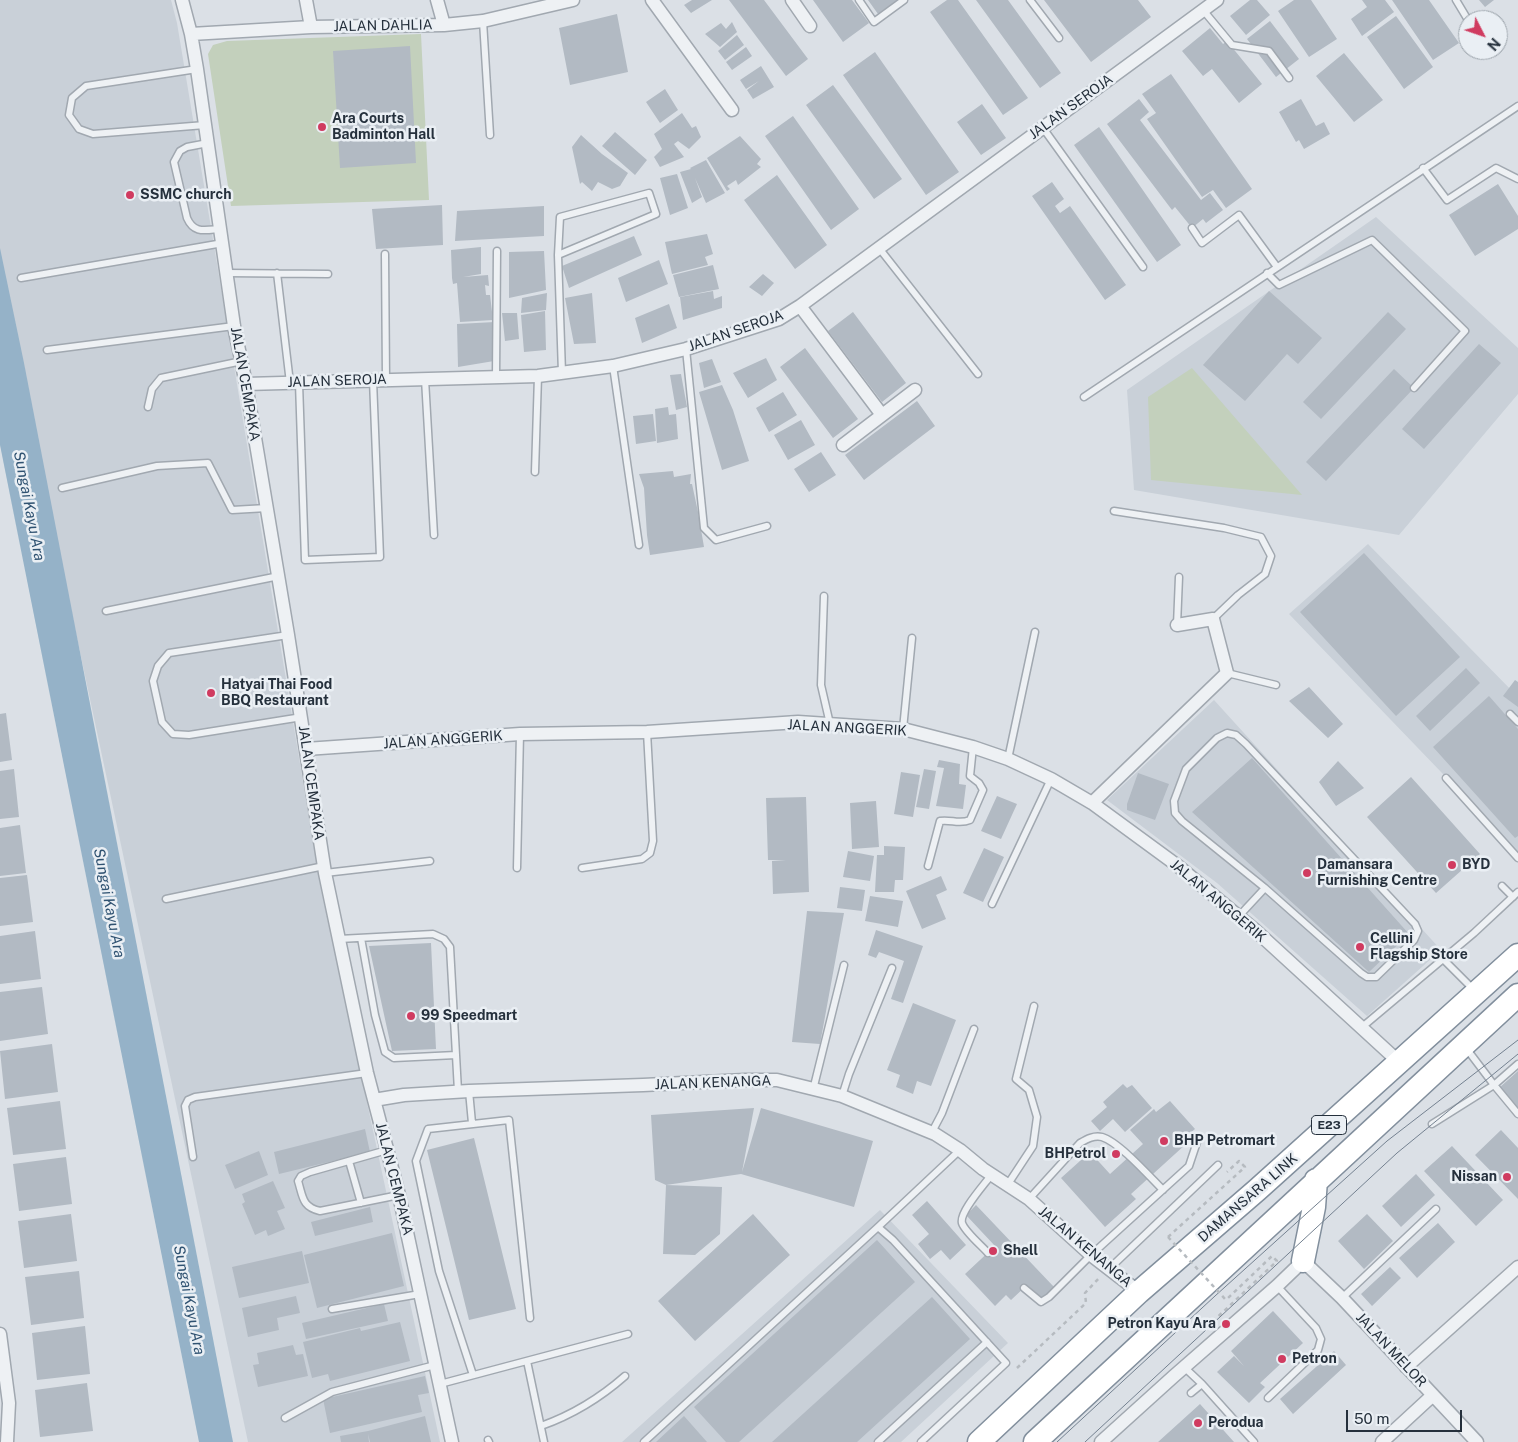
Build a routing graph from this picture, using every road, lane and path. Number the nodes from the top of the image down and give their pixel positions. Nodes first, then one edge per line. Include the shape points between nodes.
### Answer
1 (182, 0) edge
2 (306, 0) edge
3 (437, 0) edge
4 (652, 0) edge
5 (792, 0) edge
6 (859, 0) edge
7 (904, 0) edge
8 (1030, 0) edge
9 (1217, 0) edge
10 (564, 1) edge
11 (1203, 10) junction
12 (483, 22) junction
13 (444, 25) junction
14 (810, 26) dead end
15 (312, 27) junction
16 (191, 34) junction
17 (1059, 38) dead end
18 (197, 69) junction
19 (1289, 78) dead end
20 (1518, 106) edge
21 (732, 110) dead end
22 (205, 125) junction
23 (1042, 128) junction
24 (490, 135) dead end
25 (208, 143) junction
26 (1423, 168) junction
27 (1518, 179) edge
28 (1192, 228) dead end
29 (221, 229) junction
30 (223, 243) junction
31 (879, 248) junction
32 (497, 251) dead end
33 (385, 254) dead end
34 (558, 255) junction
35 (1143, 267) dead end
36 (1277, 267) junction
37 (227, 273) junction
38 (277, 273) junction
39 (1267, 273) junction
40 (328, 274) dead end
41 (20, 278) dead end
42 (800, 306) junction
43 (234, 326) junction
44 (686, 349) junction
45 (47, 350) dead end
46 (242, 361) junction
47 (613, 366) junction
48 (562, 372) junction
49 (978, 374) dead end
50 (496, 376) junction
51 (538, 376) junction
52 (425, 378) junction
53 (373, 380) junction
54 (386, 380) junction
55 (294, 383) junction
56 (246, 384) junction
57 (1414, 388) dead end
58 (915, 390) dead end
59 (1084, 397) dead end
60 (148, 407) dead end
61 (882, 415) junction
62 (843, 445) dead end
63 (535, 472) dead end
64 (62, 488) dead end
65 (267, 508) junction
66 (1114, 510) dead end
67 (767, 526) dead end
68 (434, 534) dead end
69 (639, 545) dead end
70 (279, 576) junction
71 (1179, 577) dead end
72 (824, 596) dead end
73 (106, 611) dead end
74 (1213, 619) junction
75 (1177, 625) joint
76 (1035, 632) dead end
77 (288, 635) junction
78 (912, 638) dead end
79 (1227, 673) junction
80 (1276, 685) dead end
81 (1510, 714) dead end
82 (302, 717) junction
83 (1518, 722) edge
84 (830, 724) junction
85 (903, 729) junction
86 (647, 732) junction
87 (520, 734) junction
88 (973, 747) junction
89 (306, 749) junction
90 (1008, 759) junction
91 (1446, 778) dead end
92 (1051, 779) junction
93 (1092, 802) junction
94 (1517, 855) edge
95 (430, 861) dead end
96 (928, 866) dead end
97 (517, 868) dead end
98 (582, 868) dead end
99 (324, 870) junction
100 (1502, 886) dead end
101 (1265, 888) junction
102 (1515, 894) edge
103 (166, 899) dead end
104 (992, 904) dead end
105 (1239, 916) junction
106 (361, 938) junction
107 (340, 939) junction
108 (1518, 955) edge
109 (1443, 959) junction
110 (844, 965) dead end
111 (892, 968) dead end
112 (1476, 991) junction
113 (1518, 995) edge
114 (1034, 1006) dead end
115 (1362, 1028) junction
116 (974, 1029) dead end
117 (1464, 1045) junction
118 (456, 1055) junction
119 (1399, 1062) junction
120 (1518, 1064) edge
121 (367, 1073) junction
122 (1494, 1085) junction
123 (813, 1090) junction
124 (464, 1091) junction
125 (842, 1096) junction
126 (374, 1100) junction
127 (1518, 1114) edge
128 (472, 1124) junction
129 (1432, 1124) dead end
130 (932, 1132) junction
131 (1197, 1142) dead end
132 (387, 1150) junction
133 (960, 1150) junction
134 (193, 1157) dead end
135 (349, 1161) junction
136 (1218, 1164) dead end
137 (992, 1174) junction
138 (1225, 1174) dead end
139 (1316, 1180) junction
140 (1008, 1184) junction
141 (1163, 1190) junction
142 (399, 1195) junction
143 (1029, 1199) junction
144 (361, 1203) junction
145 (1436, 1209) dead end
146 (878, 1227) junction
147 (988, 1252) dead end
148 (1091, 1255) junction
149 (1302, 1261) junction
150 (1518, 1267) edge
151 (1110, 1268) junction
152 (1277, 1286) junction
153 (1024, 1288) dead end
154 (1138, 1292) junction
155 (420, 1294) junction
156 (1342, 1298) junction
157 (332, 1310) dead end
158 (530, 1318) dead end
159 (1202, 1331) dead end
160 (0, 1334) edge
161 (628, 1334) dead end
162 (987, 1342) junction
163 (527, 1361) junction
164 (435, 1365) junction
165 (1184, 1367) junction
166 (1406, 1367) junction
167 (1015, 1369) dead end
168 (473, 1375) junction
169 (625, 1376) dead end
170 (440, 1384) junction
171 (1202, 1384) junction
172 (1192, 1393) dead end
173 (1433, 1395) junction
174 (1268, 1398) dead end
175 (285, 1418) dead end
176 (541, 1426) junction
177 (7, 1442) edge
178 (452, 1442) edge
179 (544, 1442) edge
180 (644, 1442) edge
181 (878, 1442) edge
182 (921, 1442) edge
183 (979, 1442) edge
184 (1035, 1442) edge
185 (1102, 1442) edge
186 (1254, 1442) edge
187 (1382, 1442) edge
188 (1477, 1442) edge

1 - 16 street, JALAN CEMPAKA
2 - 15 street
3 - 13 street
4 - 21 street
5 - 14 street
6 - 7 lane via 874,22
8 - 17 lane
9 - 11 street, JALAN SEROJA
10 - 12 street, JALAN DAHLIA
11 - 19 lane via 1232,45 1269,51
11 - 23 street, JALAN SEROJA
12 - 13 street, JALAN DAHLIA
12 - 24 lane
13 - 15 street, JALAN DAHLIA
15 - 16 street, JALAN DAHLIA
16 - 18 street, JALAN CEMPAKA
18 - 22 street, JALAN CEMPAKA
18 - 22 lane via 86,86 72,98 69,115 80,129 94,134
20 - 26 lane
22 - 25 street, JALAN CEMPAKA
23 - 31 street, JALAN SEROJA
23 - 35 lane
25 - 29 street, JALAN CEMPAKA
25 - 29 lane via 187,147 180,151 174,162 190,225 198,230
26 - 27 lane via 1447,200 1496,168
26 - 36 lane
28 - 36 lane via 1202,243 1239,216
29 - 30 street, JALAN CEMPAKA
30 - 37 street, JALAN CEMPAKA
30 - 41 lane
31 - 42 street, JALAN SEROJA
31 - 49 lane
32 - 50 lane
33 - 54 lane
34 - 34 lane via 560,217 649,193 656,214
34 - 48 lane
36 - 39 lane
37 - 38 lane
37 - 43 street, JALAN CEMPAKA
38 - 40 lane
38 - 55 lane
39 - 57 lane via 1279,285 1372,240 1465,331
39 - 59 lane
42 - 44 street, JALAN SEROJA via 779,319
42 - 61 street
43 - 45 lane
43 - 46 street, JALAN CEMPAKA
44 - 47 street, JALAN SEROJA
44 - 67 lane via 704,528 716,540
46 - 56 street, JALAN CEMPAKA
46 - 60 lane via 161,378 152,389
47 - 48 street, JALAN SEROJA
47 - 69 lane
48 - 51 street, JALAN SEROJA
50 - 51 street, JALAN SEROJA
50 - 52 street, JALAN SEROJA
51 - 63 lane
52 - 54 street, JALAN SEROJA
52 - 68 lane
53 - 54 street, JALAN SEROJA
53 - 55 street, JALAN SEROJA
53 - 55 lane via 380,556 305,560
55 - 56 street, JALAN SEROJA
56 - 65 street, JALAN CEMPAKA
58 - 61 street
61 - 62 street
64 - 65 lane via 157,466 208,463 232,510
65 - 70 street, JALAN CEMPAKA
66 - 74 lane via 1261,536 1271,556 1265,574
70 - 73 lane
70 - 77 street, JALAN CEMPAKA
71 - 75 lane
72 - 84 lane via 820,685
74 - 75 street
74 - 79 street
76 - 90 lane
77 - 82 street, JALAN CEMPAKA
77 - 82 lane via 169,653 158,666 153,681 162,722 173,734 189,735
78 - 85 lane
79 - 80 lane
79 - 93 street
81 - 83 lane
82 - 89 street, JALAN CEMPAKA
84 - 85 street, JALAN ANGGERIK
84 - 86 street, JALAN ANGGERIK via 798,722
85 - 88 street, JALAN ANGGERIK
86 - 87 street, JALAN ANGGERIK
86 - 98 lane via 653,841 650,853 642,860
87 - 89 street, JALAN ANGGERIK
87 - 97 lane
88 - 90 street, JALAN ANGGERIK
88 - 96 lane via 970,776 983,790 970,820 964,823 940,821
89 - 99 street, JALAN CEMPAKA
90 - 92 street, JALAN ANGGERIK
91 - 94 lane
92 - 93 street, JALAN ANGGERIK
92 - 104 lane
93 - 105 street, JALAN ANGGERIK
95 - 99 lane
99 - 103 lane
99 - 107 street, JALAN CEMPAKA
100 - 102 lane
101 - 101 lane via 1367,977 1376,977 1414,940 1418,931 1415,924 1246,744 1236,735 1227,733 1217,738 1186,769 1174,801 1175,813
101 - 105 lane
102 - 109 lane
105 - 115 street, JALAN ANGGERIK
106 - 107 lane
106 - 118 lane via 385,1052 394,1058
106 - 118 lane via 433,934 444,939 450,947
107 - 121 street, JALAN CEMPAKA
108 - 112 highway, DAMANSARA LINK / E23
109 - 112 lane
109 - 115 lane
110 - 123 lane
111 - 125 lane
112 - 119 highway, DAMANSARA LINK / E23
113 - 117 highway, E23
114 - 140 lane via 1016,1079 1029,1090 1037,1117 1033,1146
115 - 119 street, JALAN ANGGERIK
116 - 130 lane
117 - 122 lane
117 - 139 highway, E23
118 - 124 lane
119 - 154 highway, DAMANSARA LINK / E23
120 - 122 lane
121 - 126 street, JALAN CEMPAKA
121 - 134 lane via 188,1100 185,1106
122 - 127 lane
122 - 129 lane
123 - 124 street, JALAN KENANGA via 777,1080 745,1080
123 - 125 street, JALAN KENANGA
124 - 126 street, JALAN KENANGA via 404,1094
124 - 128 lane
125 - 130 street, JALAN KENANGA
126 - 132 street, JALAN CEMPAKA
128 - 158 lane via 509,1120
128 - 168 lane via 428,1129 416,1161 439,1271
130 - 133 street, JALAN KENANGA
131 - 141 lane via 1189,1166
132 - 135 lane
132 - 142 street, JALAN CEMPAKA
133 - 137 street, JALAN KENANGA
133 - 146 lane
135 - 144 lane
135 - 144 lane via 310,1172 298,1181 305,1205 310,1209 320,1211
136 - 151 lane
137 - 140 street, JALAN KENANGA
137 - 147 lane via 963,1214 962,1222
138 - 159 path, bridge via 1239,1161 1245,1167 1168,1238 1226,1300 1272,1256 1277,1261
139 - 149 highway
139 - 184 highway, E23
140 - 143 street, JALAN KENANGA
141 - 143 lane via 1117,1146 1102,1137 1090,1137 1080,1143
141 - 148 lane
142 - 144 lane
142 - 155 street, JALAN CEMPAKA
143 - 148 street, JALAN KENANGA
145 - 156 lane
146 - 162 lane
146 - 180 lane
148 - 151 street, JALAN KENANGA
148 - 153 lane via 1041,1302
149 - 152 street
149 - 156 street, JALAN MELOR
150 - 166 street
151 - 154 street, JALAN KENANGA
151 - 167 path via 1085,1293 1086,1303
152 - 165 street
152 - 174 lane via 1316,1328 1321,1339 1318,1350
154 - 183 highway, DAMANSARA LINK / E23
155 - 157 lane
155 - 164 street, JALAN CEMPAKA
156 - 166 street, JALAN MELOR
160 - 177 street via 9,1403
161 - 163 lane
162 - 181 lane
162 - 182 lane via 1006,1362
163 - 168 lane
163 - 176 lane
164 - 170 street, JALAN CEMPAKA
164 - 175 lane via 332,1392
165 - 171 lane
165 - 185 street
166 - 173 street, JALAN MELOR
168 - 170 lane
169 - 176 lane via 585,1406
170 - 178 street, JALAN CEMPAKA
171 - 172 lane
171 - 186 lane
173 - 187 street
173 - 188 street, JALAN MELOR
176 - 179 lane

